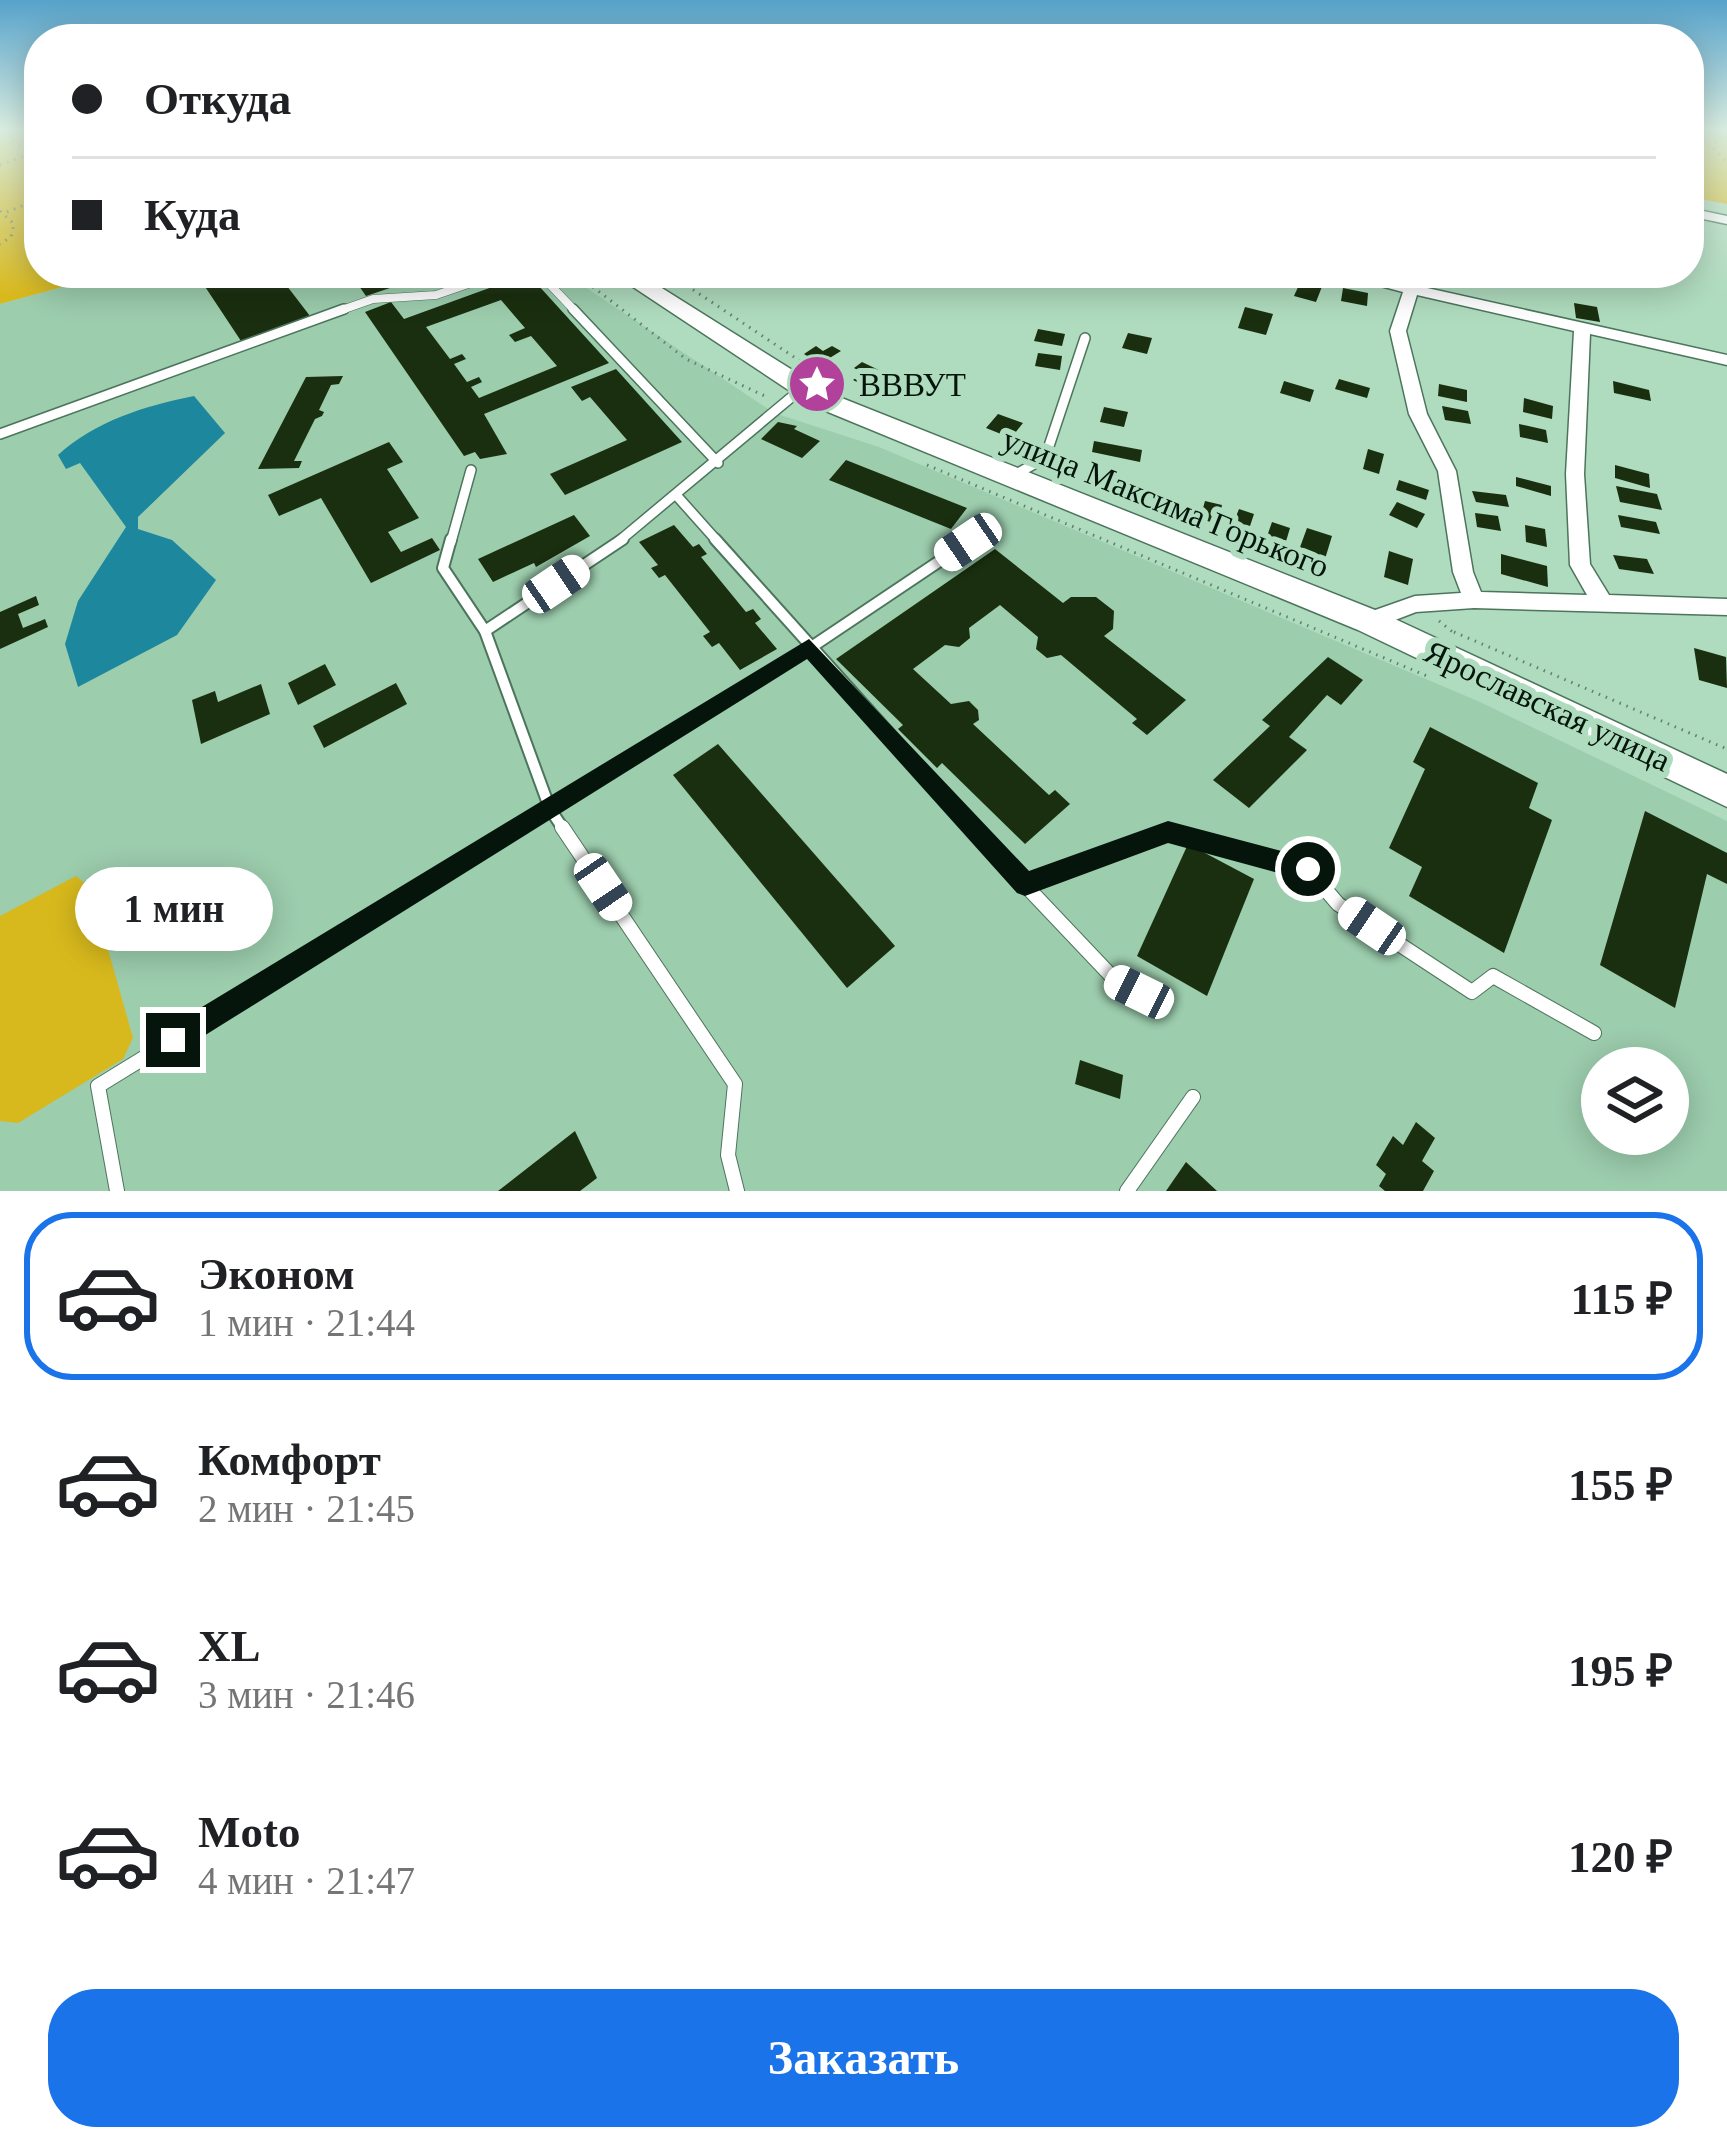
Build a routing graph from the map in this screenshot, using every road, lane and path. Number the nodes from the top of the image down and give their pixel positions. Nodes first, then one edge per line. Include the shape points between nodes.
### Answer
1 (2, 212) edge
2 (0, 244) edge
3 (456, 288) edge
4 (552, 288) edge
5 (595, 288) edge
6 (643, 288) edge
7 (691, 288) edge
8 (1403, 288) edge
9 (1411, 290) junction
10 (1582, 331) junction
11 (1085, 338) dead end
12 (1727, 360) edge
13 (839, 383) dead end
14 (792, 398) junction
15 (0, 434) edge
16 (910, 458) dead end
17 (718, 463) junction
18 (471, 470) dead end
19 (1008, 479) junction
20 (677, 496) junction
21 (968, 542) dead end
22 (1474, 600) junction
23 (1603, 603) junction
24 (1727, 607) edge
25 (1369, 621) junction
26 (485, 632) junction
27 (1454, 632) dead end
28 (809, 647) junction
29 (1434, 679) dead end
30 (1727, 749) edge
31 (1727, 791) edge
32 (550, 809) junction
33 (1025, 885) junction
34 (1162, 1004) dead end
35 (1594, 1033) dead end
36 (1193, 1097) dead end
37 (117, 1191) edge
38 (736, 1191) edge
39 (1127, 1191) edge

1 - 2 path via 14,224
3 - 15 lane via 373,299
4 - 17 lane
5 - 14 path via 686,359
6 - 14 main road, улица Максима Горького
7 - 13 path
8 - 9 street
9 - 10 street
9 - 22 street via 1398,331 1418,414 1447,471
10 - 12 street
10 - 23 street via 1580,565
11 - 19 lane via 1045,458
14 - 17 lane
14 - 19 main road, улица Максима Горького
16 - 29 path
17 - 20 lane
18 - 26 lane via 443,568
19 - 25 main road, улица Максима Горького
20 - 26 lane
20 - 28 lane
21 - 28 lane
22 - 23 street
22 - 25 street via 1415,604
23 - 24 street
25 - 31 main road, Ярославская улица
26 - 32 lane
27 - 30 path
28 - 32 lane
28 - 33 lane
32 - 37 lane via 98,1086
32 - 38 lane via 735,1084 728,1156
33 - 34 lane via 1117,982
33 - 35 lane via 1168,832 1308,869 1339,904 1472,992 1492,976
36 - 39 lane

